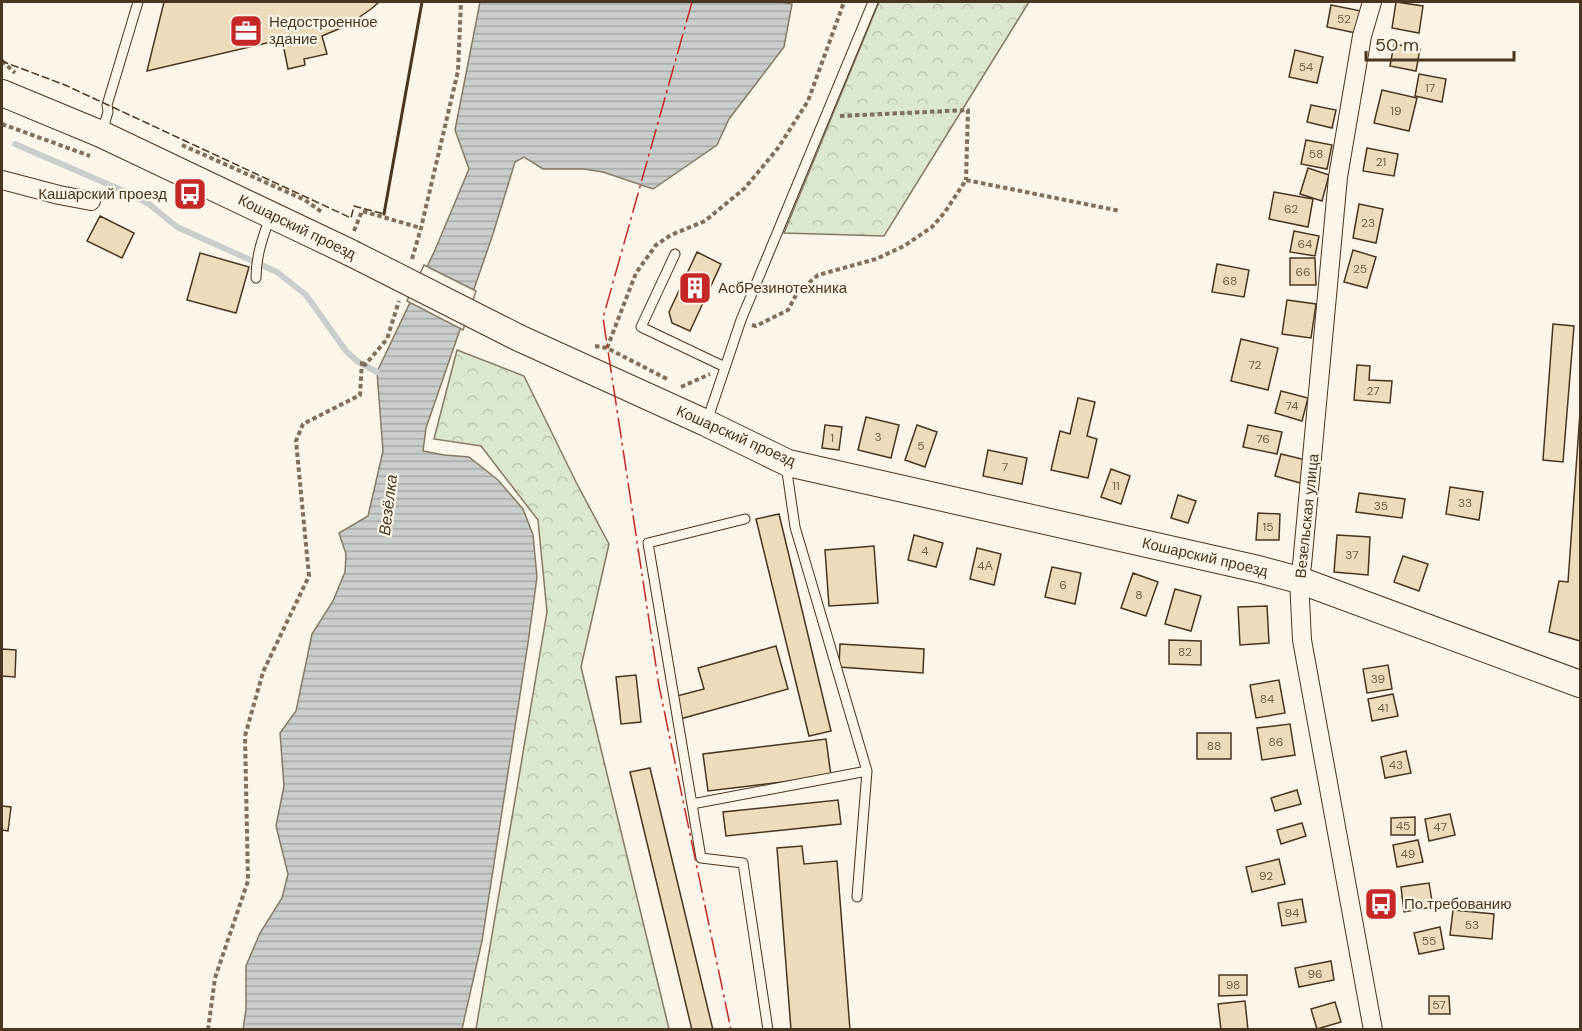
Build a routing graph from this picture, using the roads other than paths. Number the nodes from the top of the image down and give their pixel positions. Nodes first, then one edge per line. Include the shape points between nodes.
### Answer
1 (138, 2) edge
2 (873, 2) edge
3 (1372, 2) edge
4 (2, 93) edge
5 (98, 146) junction
6 (2, 180) edge
7 (91, 201) dead end
8 (271, 215) junction
9 (675, 254) dead end
10 (256, 274) dead end
11 (725, 367) junction
12 (706, 423) junction
13 (789, 463) junction
14 (745, 519) dead end
15 (1299, 580) junction
16 (1581, 684) edge
17 (867, 771) junction
18 (692, 804) junction
19 (857, 897) dead end
20 (768, 1029) edge
21 (1373, 1029) edge

1 - 5 lane
2 - 11 lane
3 - 15 street, Везельская улица via 1362,36 1338,177
4 - 5 street, Кошарский проезд
5 - 8 street, Кошарский проезд
6 - 7 street
8 - 10 lane via 261,240
8 - 12 street, Кошарский проезд, bridge via 519,338
9 - 11 lane via 641,327
11 - 12 lane
12 - 13 street, Кошарский проезд
13 - 15 street, Кошарский проезд
13 - 17 lane via 795,527
14 - 18 lane via 648,543
15 - 16 street, Кошарский проезд
15 - 21 street, Везельская улица via 1302,640
17 - 18 lane
17 - 19 lane
18 - 20 lane via 700,858 744,863

